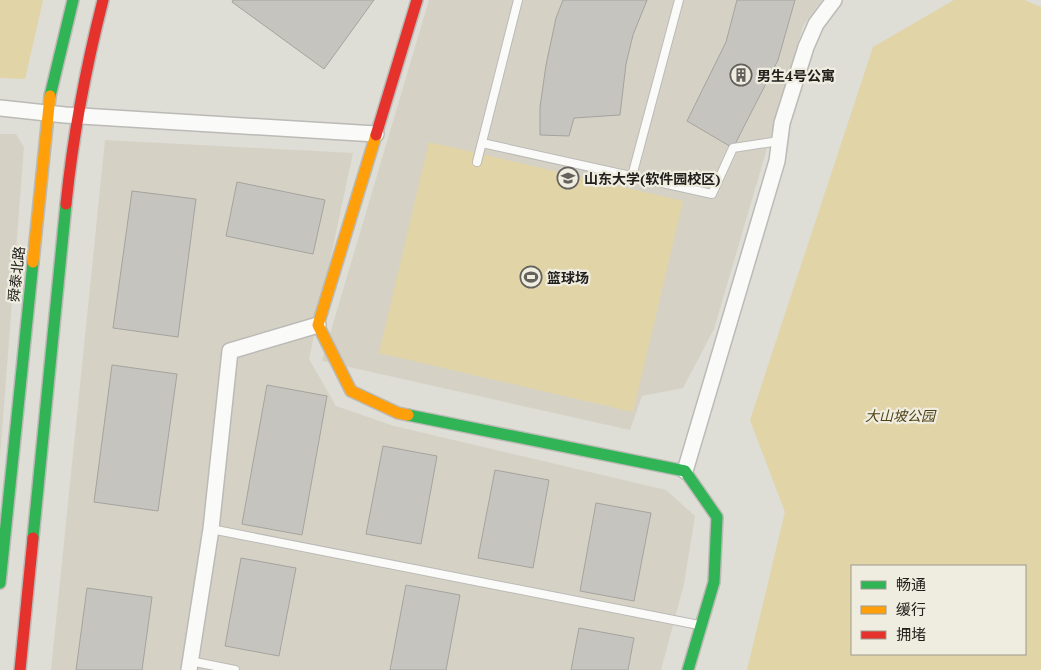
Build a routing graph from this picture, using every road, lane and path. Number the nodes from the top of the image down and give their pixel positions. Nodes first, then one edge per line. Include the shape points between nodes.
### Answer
1 (73, 0) edge
2 (103, 0) edge
3 (417, 0) edge
4 (518, 0) edge
5 (679, 0) edge
6 (834, 0) edge
7 (0, 108) edge
8 (48, 113) junction
9 (71, 116) junction
10 (376, 134) junction
11 (779, 141) junction
12 (482, 143) junction
13 (477, 162) dead end
14 (632, 176) junction
15 (318, 326) junction
16 (685, 471) junction
17 (211, 529) junction
18 (0, 583) edge
19 (701, 626) junction
20 (189, 666) edge
21 (20, 670) edge
22 (236, 670) edge
23 (688, 670) edge

1 - 8 main road, 舜泰北路 via 51,87
2 - 9 main road
3 - 10 main road
4 - 12 lane
5 - 14 lane
6 - 11 street via 816,24 806,47
7 - 8 street
8 - 9 street
8 - 18 main road, 舜泰北路
9 - 10 street
9 - 21 main road via 71,159
10 - 15 main road
11 - 14 lane via 733,148 712,194
11 - 16 street via 759,223
12 - 13 lane
12 - 14 lane
15 - 16 main road via 350,391 398,413
15 - 17 street via 230,351
16 - 19 main road via 717,517 714,582
17 - 19 lane
17 - 20 street
19 - 23 main road
20 - 22 lane

